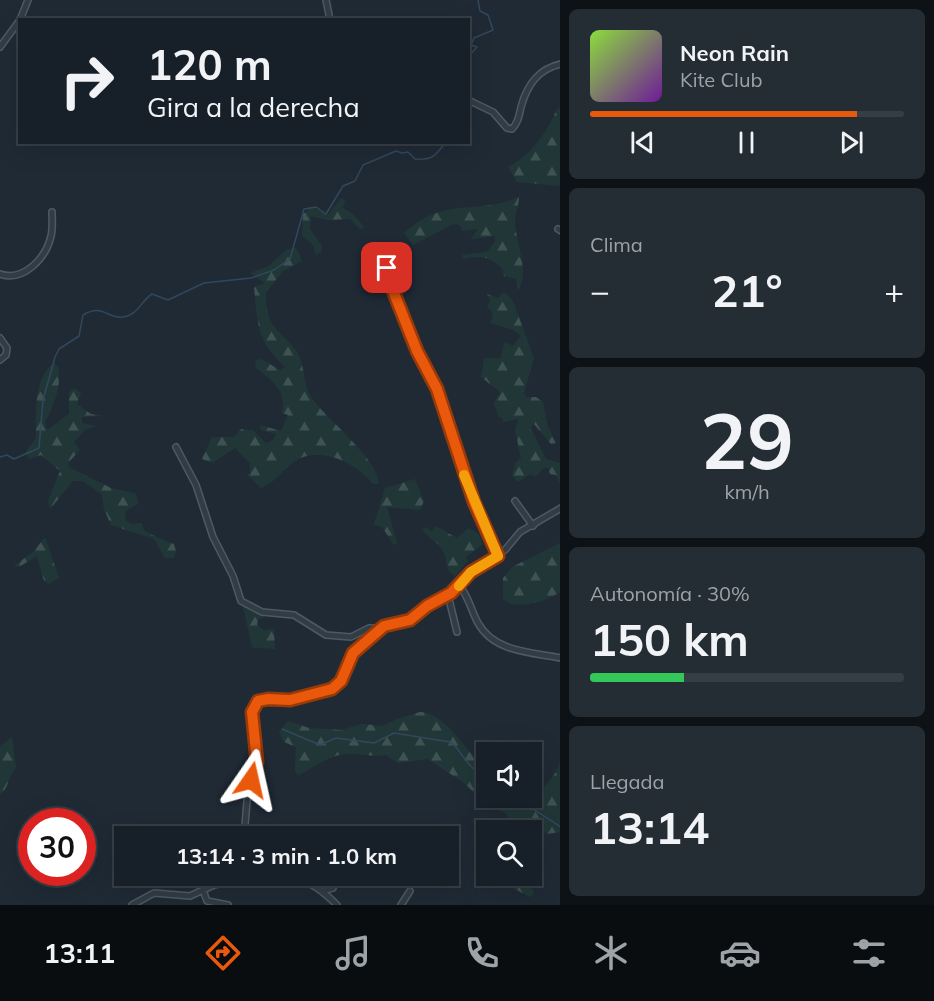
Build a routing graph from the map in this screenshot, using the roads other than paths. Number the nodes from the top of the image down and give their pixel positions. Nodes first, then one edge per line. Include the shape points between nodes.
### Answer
1 (28, 0) edge
2 (326, 0) edge
3 (21, 18) edge
4 (330, 18) edge
5 (18, 23) edge
6 (0, 47) edge
7 (560, 64) edge
8 (470, 101) edge
9 (52, 212) dead end
10 (386, 259) dead end
11 (0, 274) edge
12 (0, 338) edge
13 (0, 360) edge
14 (176, 447) dead end
15 (515, 501) dead end
16 (560, 509) edge
17 (533, 526) junction
18 (498, 556) junction
19 (459, 585) junction
20 (448, 595) junction
21 (380, 628) junction
22 (457, 632) dead end
23 (560, 658) edge
24 (245, 826) edge
25 (212, 886) edge
26 (315, 886) edge
27 (333, 886) edge
28 (203, 890) junction
29 (323, 891) junction
30 (410, 891) dead end
31 (132, 905) edge
32 (228, 905) edge
33 (337, 905) edge
34 (401, 905) edge

1 - 3 street
2 - 4 street
5 - 6 street
7 - 8 street via 536,76 512,129 488,109
9 - 11 street via 51,236 33,267 19,275
10 - 18 street via 390,283 437,389 474,502
12 - 13 street via 8,348
14 - 21 street via 196,485 213,537 242,602 262,612 294,615 326,635 351,637 369,628
15 - 17 street
16 - 17 street
17 - 18 street via 520,532
18 - 19 street via 471,572
19 - 20 street
19 - 23 street via 490,640
20 - 21 street via 410,620
20 - 22 street
21 - 24 street via 353,653 341,681 332,689 290,700 261,699 256,704 252,712 257,762 248,789
25 - 28 street
26 - 29 street
27 - 29 street
28 - 31 street via 180,897 154,893
28 - 32 street via 207,901
29 - 33 street
30 - 34 street

